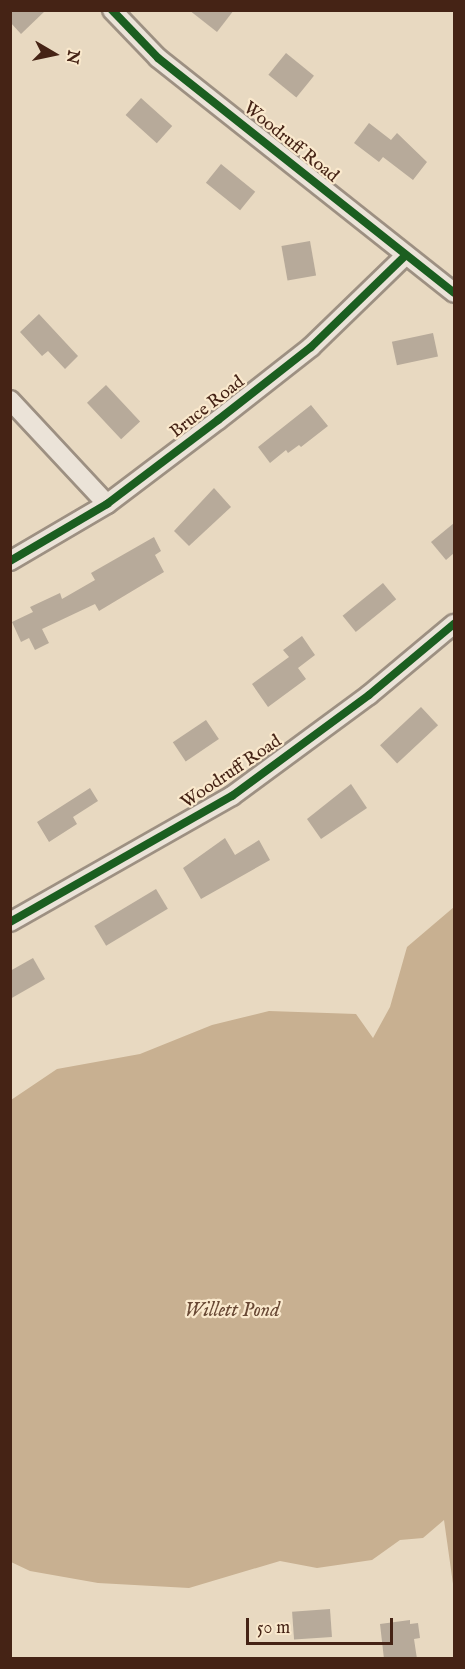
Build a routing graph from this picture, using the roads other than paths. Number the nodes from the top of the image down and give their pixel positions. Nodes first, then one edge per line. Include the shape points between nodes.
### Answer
1 (112, 10) edge
2 (406, 255) junction
3 (454, 293) edge
4 (10, 400) edge
5 (107, 504) junction
6 (10, 561) edge
7 (454, 624) edge
8 (10, 922) edge

1 - 2 street, Woodruff Road via 158,58
2 - 3 street, Woodruff Road
2 - 5 street, Bruce Road via 311,347
4 - 5 street
5 - 6 street, Bruce Road
7 - 8 street, Woodruff Road via 369,695 232,796

